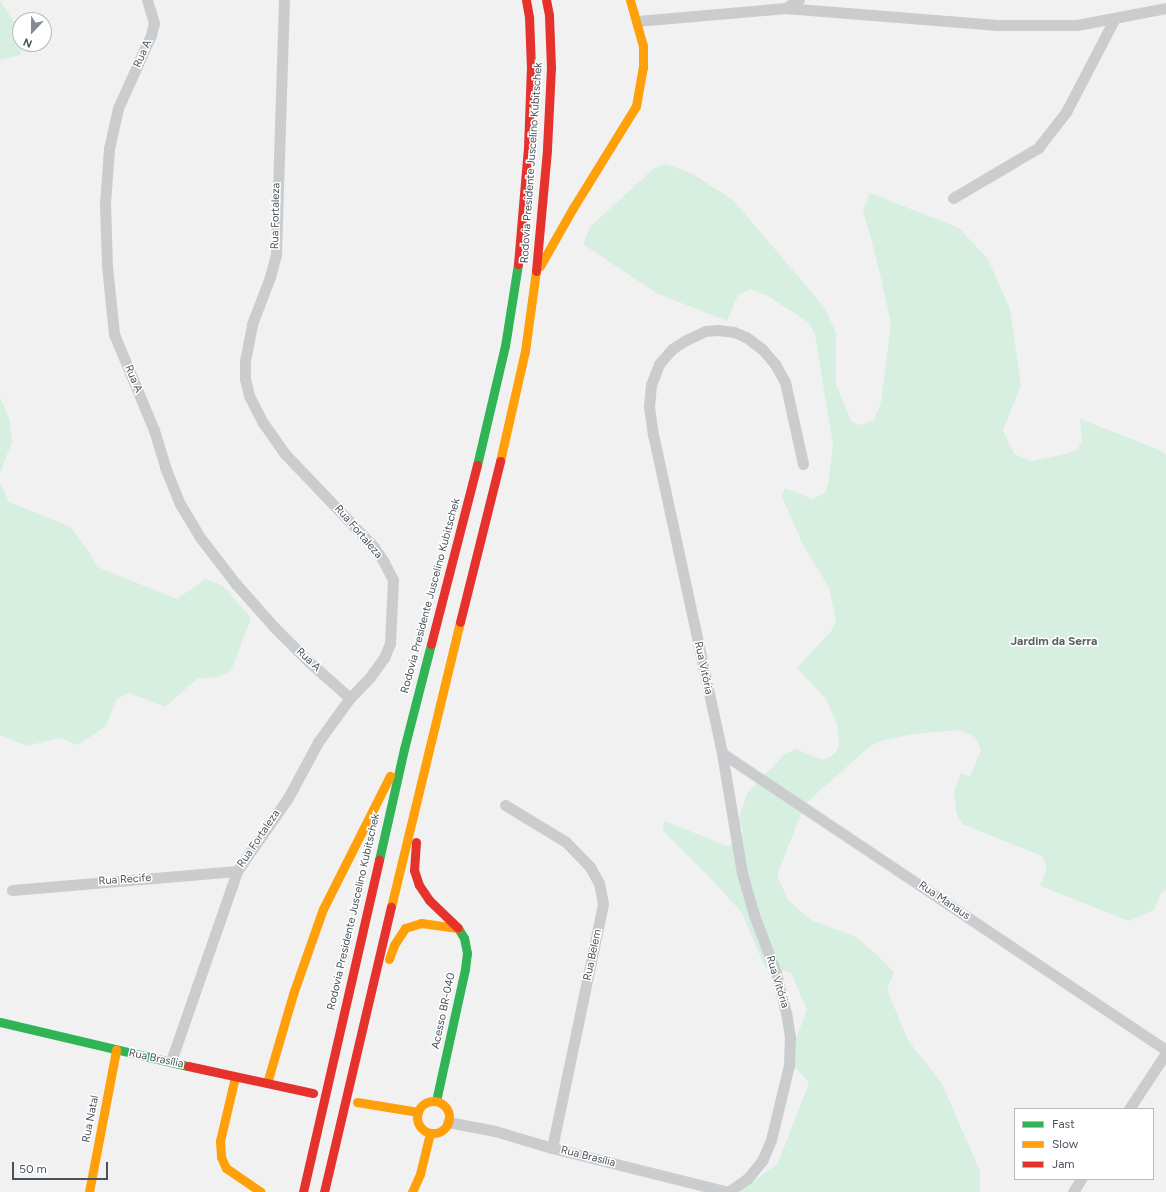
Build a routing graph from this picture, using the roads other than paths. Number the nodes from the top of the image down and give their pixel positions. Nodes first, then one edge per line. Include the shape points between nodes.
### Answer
1 (147, 0) edge
2 (284, 0) edge
3 (526, 0) edge
4 (546, 0) edge
5 (630, 0) edge
6 (799, 0) edge
7 (785, 8) junction
8 (1166, 8) edge
9 (1115, 18) junction
10 (637, 21) junction
11 (953, 198) dead end
12 (536, 273) junction
13 (803, 464) dead end
14 (350, 698) junction
15 (404, 749) junction
16 (428, 749) junction
17 (722, 753) junction
18 (505, 805) dead end
19 (237, 871) junction
20 (12, 890) dead end
21 (458, 928) junction
22 (0, 1022) edge
23 (116, 1050) junction
24 (1166, 1050) edge
25 (1166, 1053) edge
26 (171, 1061) junction
27 (235, 1077) junction
28 (351, 1082) junction
29 (267, 1083) junction
30 (313, 1093) dead end
31 (436, 1101) junction
32 (357, 1102) dead end
33 (1129, 1108) edge
34 (418, 1112) junction
35 (448, 1122) junction
36 (430, 1132) junction
37 (552, 1148) junction
38 (1080, 1180) edge
39 (89, 1192) edge
40 (261, 1192) edge
41 (303, 1192) edge
42 (324, 1192) edge
43 (412, 1192) edge
44 (728, 1192) edge
45 (1072, 1192) edge

1 - 14 street, Rua A via 152,15 152,29 118,108 109,149 105,219 114,334 154,430 180,504 199,536 274,627
2 - 14 street, Rua Fortaleza via 276,254 252,324 244,379 263,423 285,454 374,547 392,580 390,643 384,658
3 - 15 main road, Rodovia Presidente Juscelino Kubitschek via 531,68 528,148 515,286 490,415
4 - 12 main road, Rodovia Presidente Juscelino Kubitschek via 551,68 543,214
5 - 10 main road
6 - 7 street
7 - 9 street via 997,25 1077,25
7 - 10 street
8 - 9 street
9 - 11 street via 1066,112 1038,148
10 - 12 main road via 643,68 636,106
12 - 16 main road, Rodovia Presidente Juscelino Kubitschek via 525,351 510,422
13 - 17 street, Rua Vitória via 785,382 775,364 762,349 746,337 734,332 705,331 677,346 659,364 650,392 649,407 653,435
14 - 19 street, Rua Fortaleza via 318,742 288,798
15 - 29 main road via 324,909 293,994
15 - 41 main road, Rodovia Presidente Juscelino Kubitschek
16 - 21 main road via 414,870 419,885 429,900
16 - 28 main road, Rodovia Presidente Juscelino Kubitschek
17 - 24 street, Rua Manaus
17 - 44 street, Rua Vitória via 742,873 754,915 776,973 790,1036 789,1065 771,1140 762,1161 748,1178
18 - 37 street, Rua Belem via 566,842 590,867 599,883 603,904
19 - 20 street, Rua Recife
19 - 26 street, Rua Fortaleza
21 - 28 main road via 421,923 404,928 394,945 386,968
21 - 31 main road, Acesso BR-040 via 464,938 467,953 465,969
22 - 23 main road, Rua Brasília
23 - 26 main road, Rua Brasília
23 - 39 main road, Rua Natal
25 - 33 street
26 - 27 main road, Rua Brasília
27 - 29 main road, Rua Brasília
27 - 40 main road via 220,1141 221,1157 226,1168
28 - 42 main road, Rodovia Presidente Juscelino Kubitschek
29 - 30 main road, Rua Brasília
31 - 34 main road via 427,1102
31 - 35 main road via 448,1111
32 - 34 main road
34 - 36 main road via 418,1123
35 - 36 main road via 443,1129
35 - 37 street, Rua Brasília via 495,1131
36 - 43 main road via 420,1174
37 - 44 street, Rua Brasília
38 - 45 street

